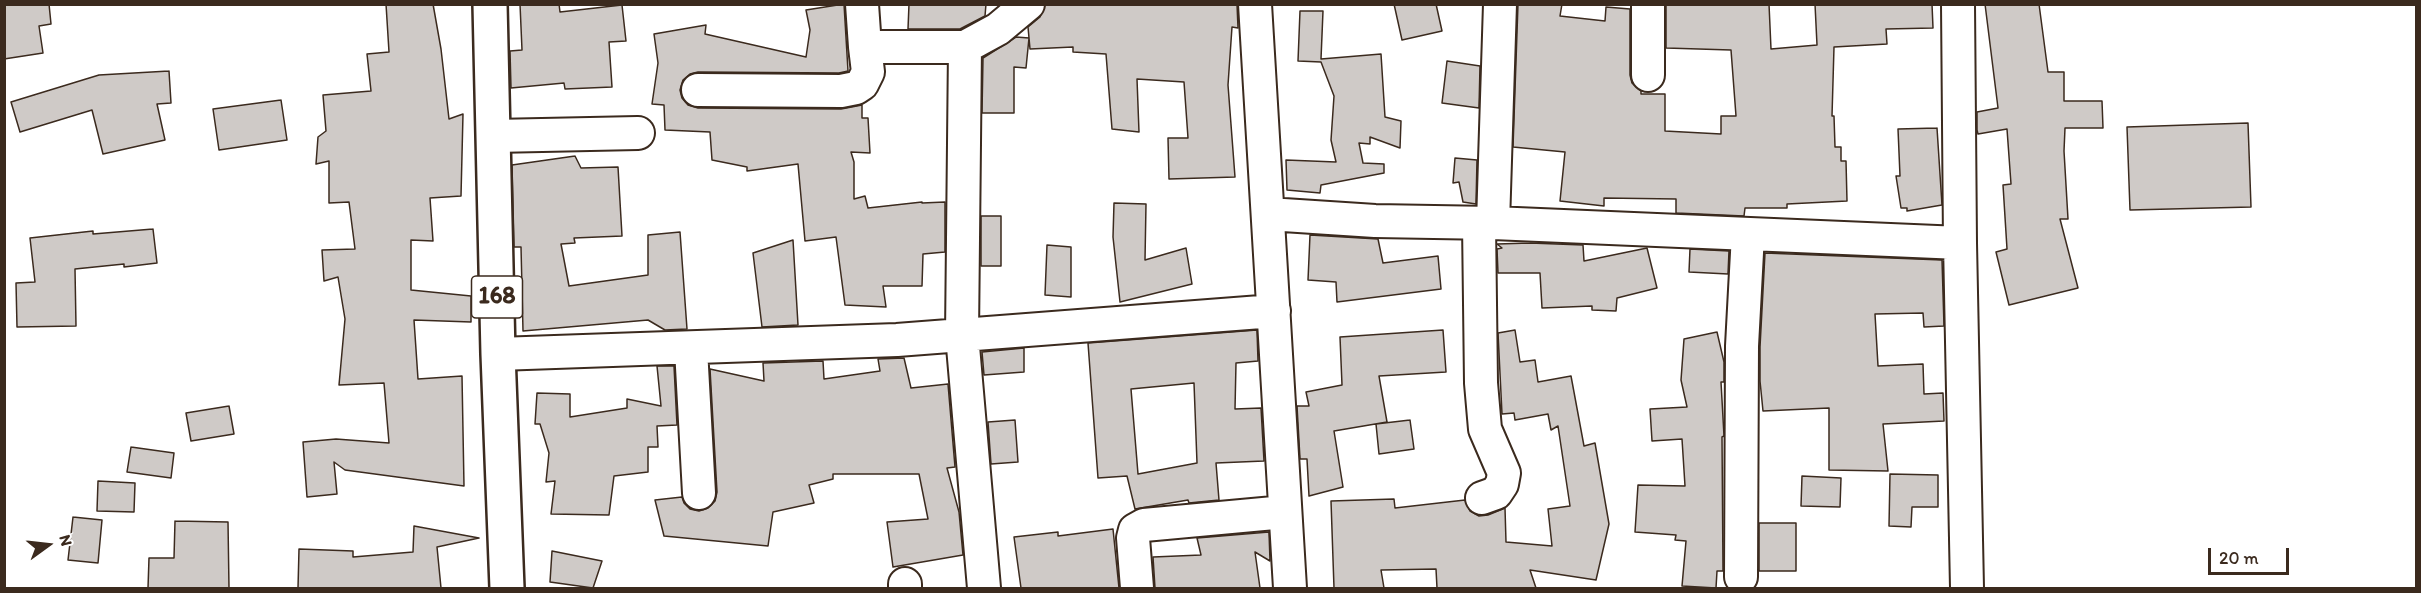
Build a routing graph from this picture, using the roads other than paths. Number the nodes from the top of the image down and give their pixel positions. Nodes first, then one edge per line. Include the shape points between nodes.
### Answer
1 (490, 4) edge
2 (862, 4) edge
3 (1028, 4) edge
4 (1255, 4) edge
5 (1500, 4) edge
6 (1647, 4) edge
7 (1958, 4) edge
8 (865, 47) junction
9 (965, 47) junction
10 (1648, 75) dead end
11 (698, 90) dead end
12 (638, 133) dead end
13 (494, 136) junction
14 (1268, 214) junction
15 (1486, 223) junction
16 (1748, 234) junction
17 (1959, 243) junction
18 (1274, 311) junction
19 (963, 335) junction
20 (691, 349) junction
21 (498, 354) junction
22 (699, 493) dead end
23 (1482, 498) dead end
24 (1285, 512) junction
25 (1741, 577) dead end
26 (507, 588) edge
27 (984, 588) edge
28 (1137, 588) edge
29 (1290, 588) edge
30 (1967, 588) edge

1 - 13 main road, 168
2 - 8 street
3 - 9 street via 998,29
4 - 14 street
5 - 15 street
6 - 10 street
7 - 17 street
8 - 9 street
8 - 11 street via 868,72 856,88
9 - 19 street
12 - 13 street
13 - 21 main road, 168
14 - 15 street
14 - 18 street
15 - 16 street
15 - 23 street via 1481,383 1485,429 1504,473 1497,493
16 - 17 street
16 - 25 street via 1742,346
17 - 30 street
18 - 19 street
18 - 24 street
19 - 20 street
19 - 27 street
20 - 21 street
20 - 22 street
21 - 26 main road, 168
24 - 28 street via 1144,525 1135,530 1133,538
24 - 29 street

